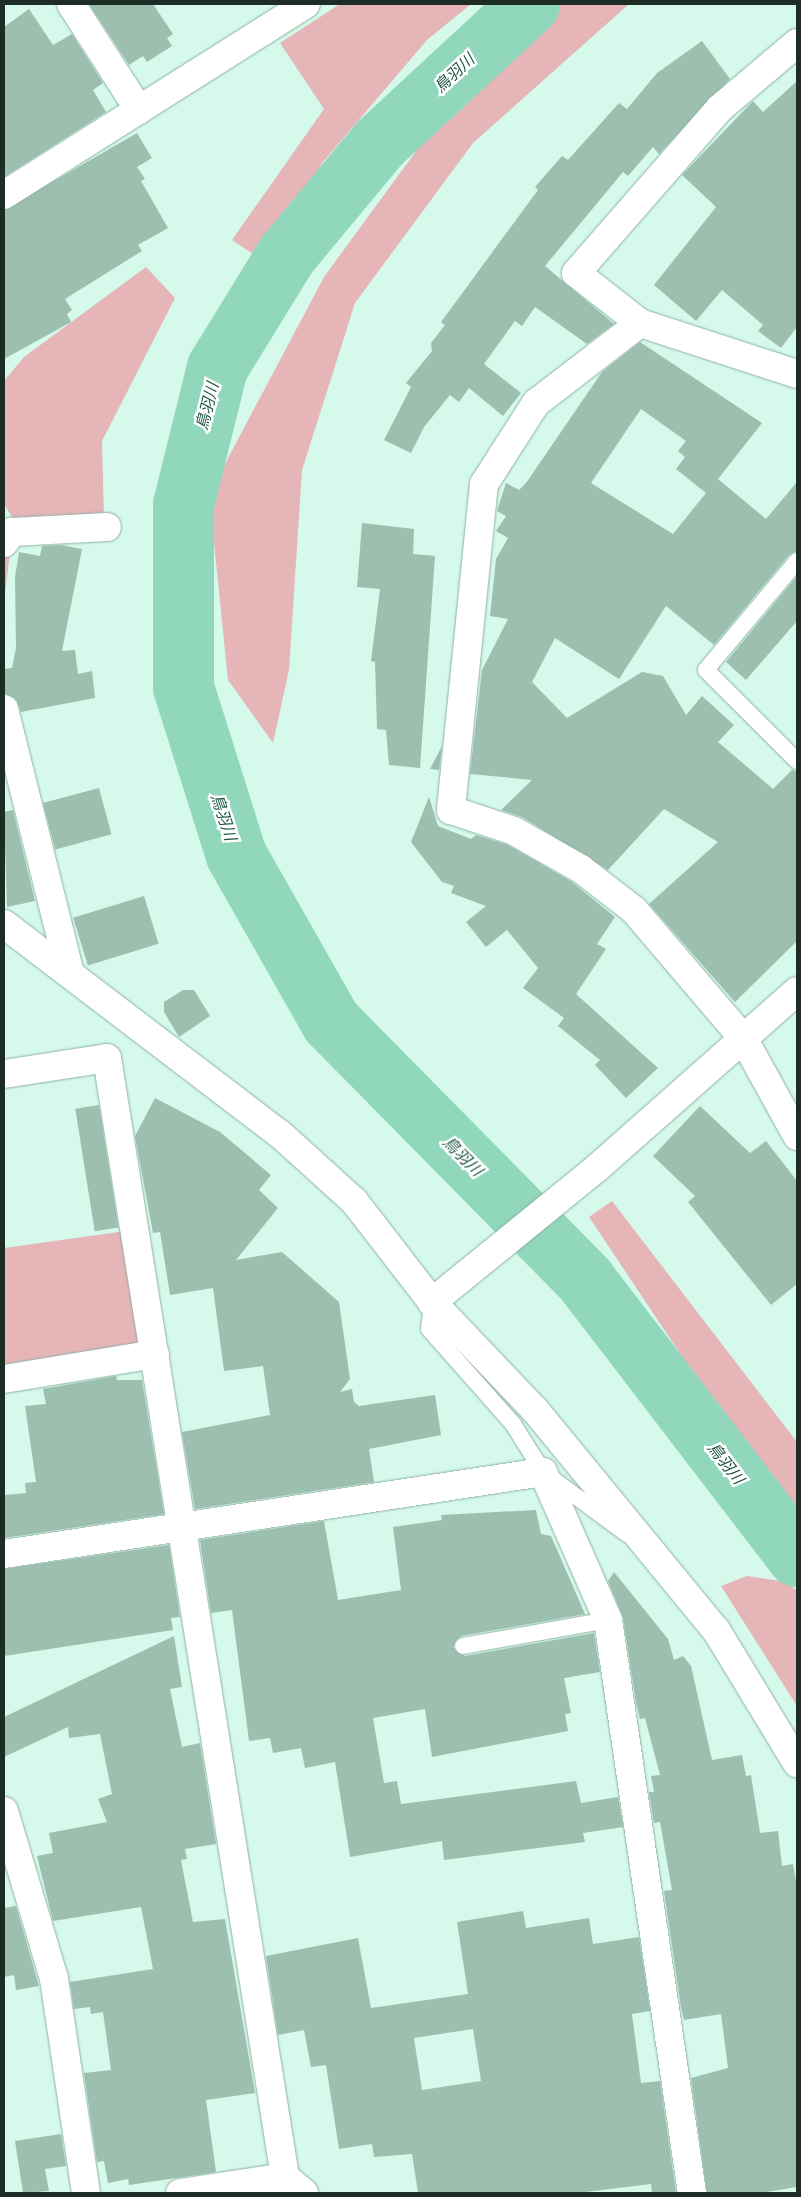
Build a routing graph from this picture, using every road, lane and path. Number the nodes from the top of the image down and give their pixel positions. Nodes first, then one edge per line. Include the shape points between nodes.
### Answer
1 (71, 4) edge
2 (306, 4) edge
3 (797, 43) edge
4 (139, 110) junction
5 (4, 195) edge
6 (640, 322) junction
7 (797, 374) edge
8 (107, 527) dead end
9 (4, 543) edge
10 (797, 561) edge
11 (4, 709) edge
12 (797, 761) edge
13 (4, 924) edge
14 (70, 974) junction
15 (797, 991) edge
16 (743, 1038) junction
17 (4, 1074) edge
18 (797, 1136) edge
19 (436, 1298) junction
20 (155, 1354) junction
21 (4, 1379) edge
22 (543, 1472) junction
23 (182, 1527) junction
24 (641, 1541) junction
25 (4, 1554) edge
26 (608, 1620) junction
27 (464, 1646) dead end
28 (797, 1764) edge
29 (4, 1811) edge
30 (295, 2185) edge
31 (86, 2193) edge
32 (180, 2193) edge
33 (692, 2193) edge

1 - 4 street
2 - 4 street
3 - 6 street via 720,108 576,273
4 - 5 street
6 - 7 street
6 - 16 street via 536,403 484,484 451,810 514,831 581,869 626,904
8 - 9 street via 12,532
10 - 12 lane via 706,670
11 - 14 street
13 - 14 street
14 - 19 street via 280,1134 346,1194
15 - 16 street
16 - 18 street
16 - 19 street via 597,1168
17 - 20 street via 107,1058
19 - 22 lane via 429,1329 513,1424
19 - 24 street via 535,1410
20 - 21 street
20 - 23 street
22 - 23 street
22 - 24 lane via 621,1532
22 - 26 street
23 - 25 street
23 - 30 street
24 - 28 street via 716,1630
26 - 27 lane
26 - 33 street
29 - 31 street via 54,1979
30 - 32 street

